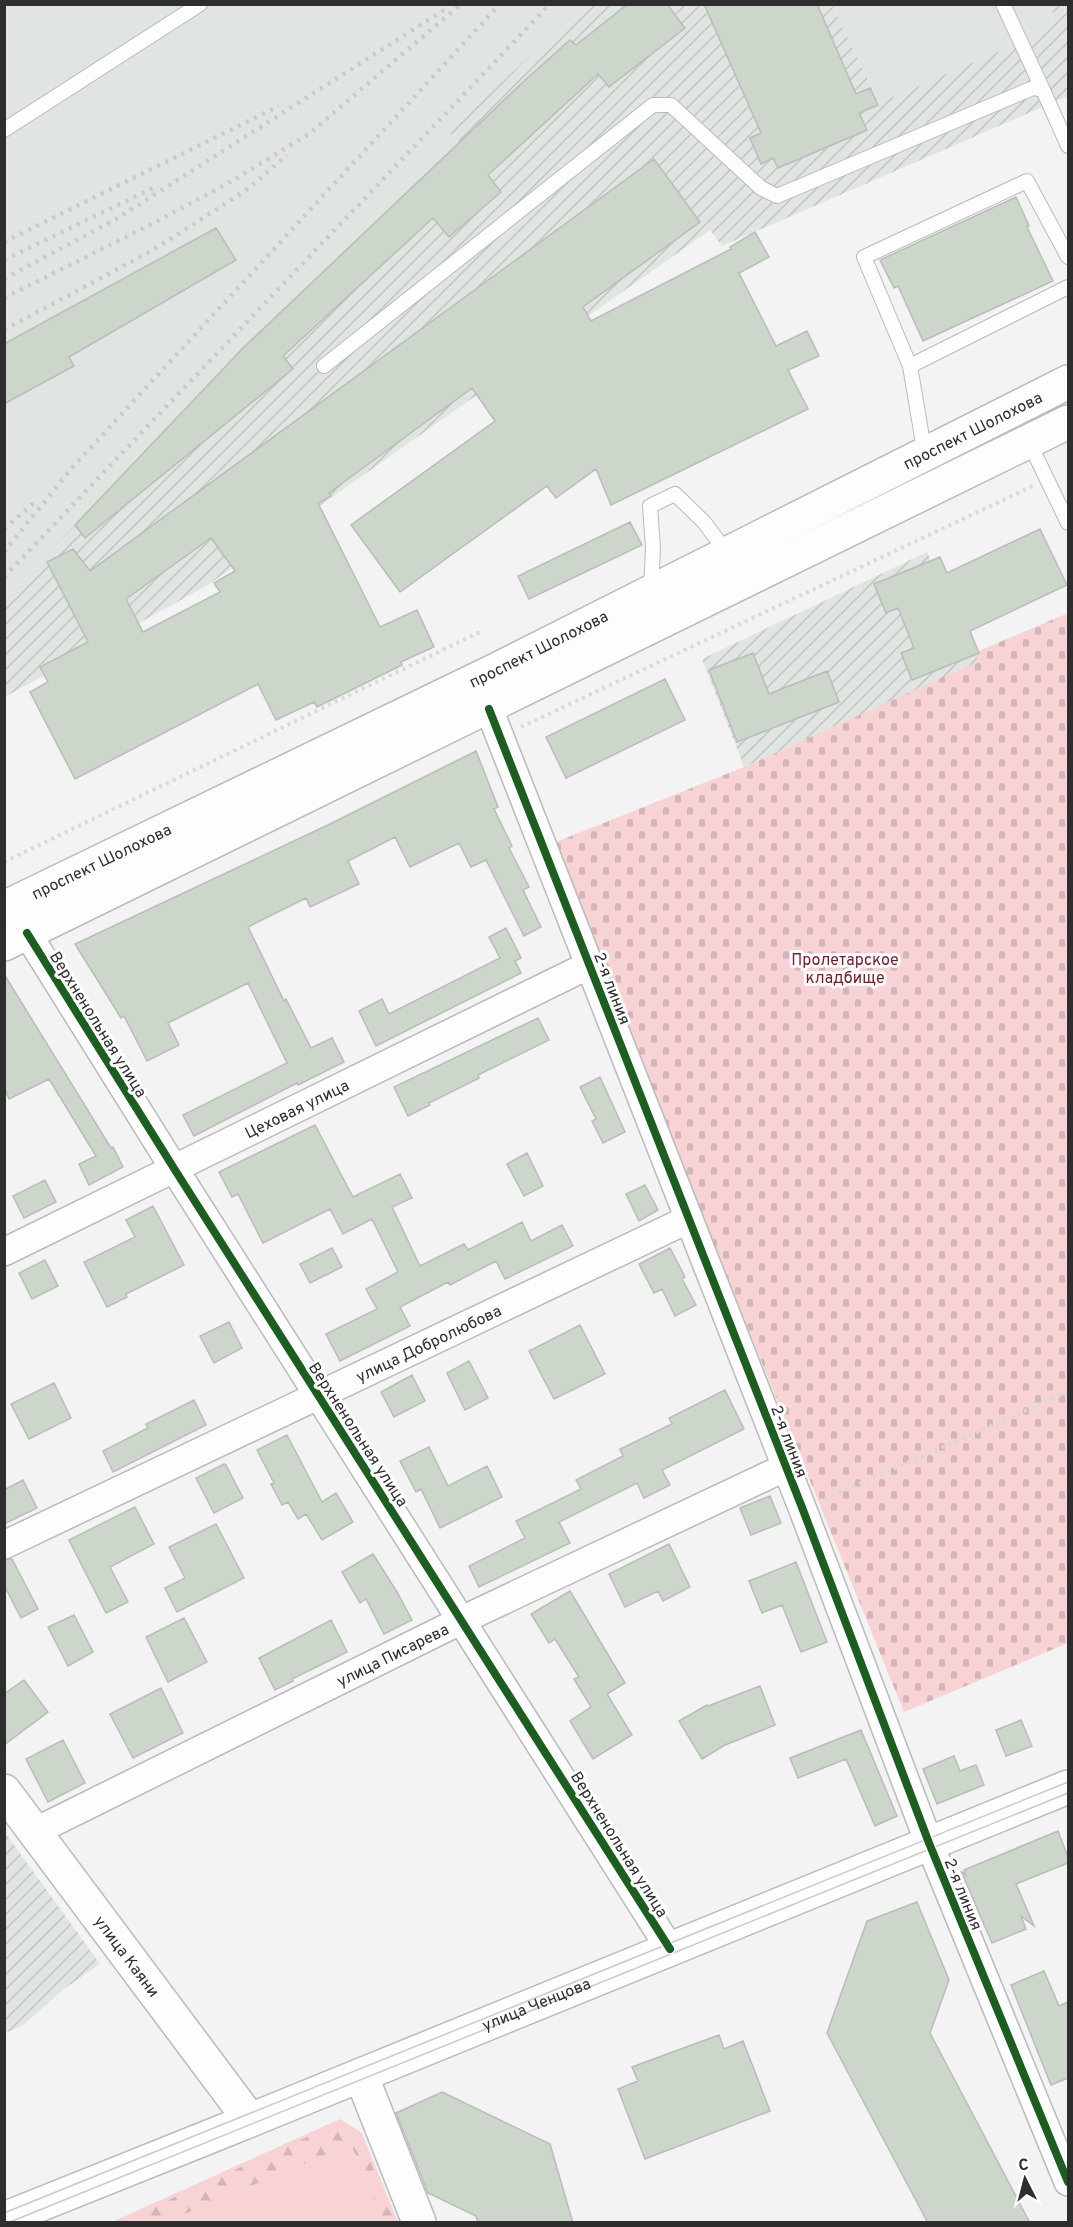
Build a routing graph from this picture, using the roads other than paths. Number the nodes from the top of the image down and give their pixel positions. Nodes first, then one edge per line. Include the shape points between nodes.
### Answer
1 (200, 4) edge
2 (1003, 4) edge
3 (1043, 90) junction
4 (4, 130) edge
5 (1068, 146) edge
6 (1068, 257) edge
7 (1068, 287) edge
8 (324, 366) dead end
9 (910, 366) junction
10 (1068, 382) edge
11 (1068, 422) edge
12 (1029, 442) junction
13 (925, 455) junction
14 (1068, 523) edge
15 (727, 553) junction
16 (651, 591) junction
17 (489, 709) junction
18 (4, 908) edge
19 (16, 939) edge
20 (589, 965) junction
21 (175, 1170) junction
22 (689, 1219) junction
23 (4, 1252) edge
24 (318, 1394) junction
25 (786, 1467) junction
26 (4, 1545) edge
27 (462, 1620) junction
28 (1068, 1787) edge
29 (4, 1791) edge
30 (34, 1832) junction
31 (929, 1844) junction
32 (670, 1948) junction
33 (360, 2074) junction
34 (250, 2120) junction
35 (1068, 2182) edge
36 (4, 2219) edge
37 (419, 2223) edge

1 - 4 lane
2 - 3 lane
3 - 5 lane
3 - 8 lane via 1033,88 777,196 761,188 671,105 652,105
6 - 9 lane via 1027,181 864,257
7 - 9 lane
9 - 13 lane
10 - 13 main road, проспект Шолохова
11 - 12 main road, проспект Шолохова
12 - 14 lane
12 - 17 main road, проспект Шолохова
13 - 15 main road, проспект Шолохова
15 - 16 main road, проспект Шолохова
15 - 16 lane via 704,522 675,494 650,506
16 - 18 main road, проспект Шолохова
17 - 19 main road, проспект Шолохова
17 - 20 street, 2-я линия
19 - 21 street, Верхненольная улица
20 - 21 street, Цеховая улица
20 - 22 street, 2-я линия
21 - 23 street, Цеховая улица
21 - 24 street, Верхненольная улица
22 - 24 street, улица Добролюбова
22 - 25 street, 2-я линия
24 - 26 street, улица Добролюбова
24 - 27 street, Верхненольная улица
25 - 27 street, улица Писарева
25 - 31 street, 2-я линия
27 - 30 street, улица Писарева
27 - 32 street, Верхненольная улица
28 - 31 main road, улица Ченцова
29 - 30 main road, улица Каяни
30 - 34 main road, улица Каяни
31 - 32 main road, улица Ченцова
31 - 35 street, 2-я линия
32 - 33 main road, улица Ченцова
33 - 34 main road, улица Ченцова
33 - 37 main road
34 - 36 main road, улица Ченцова

